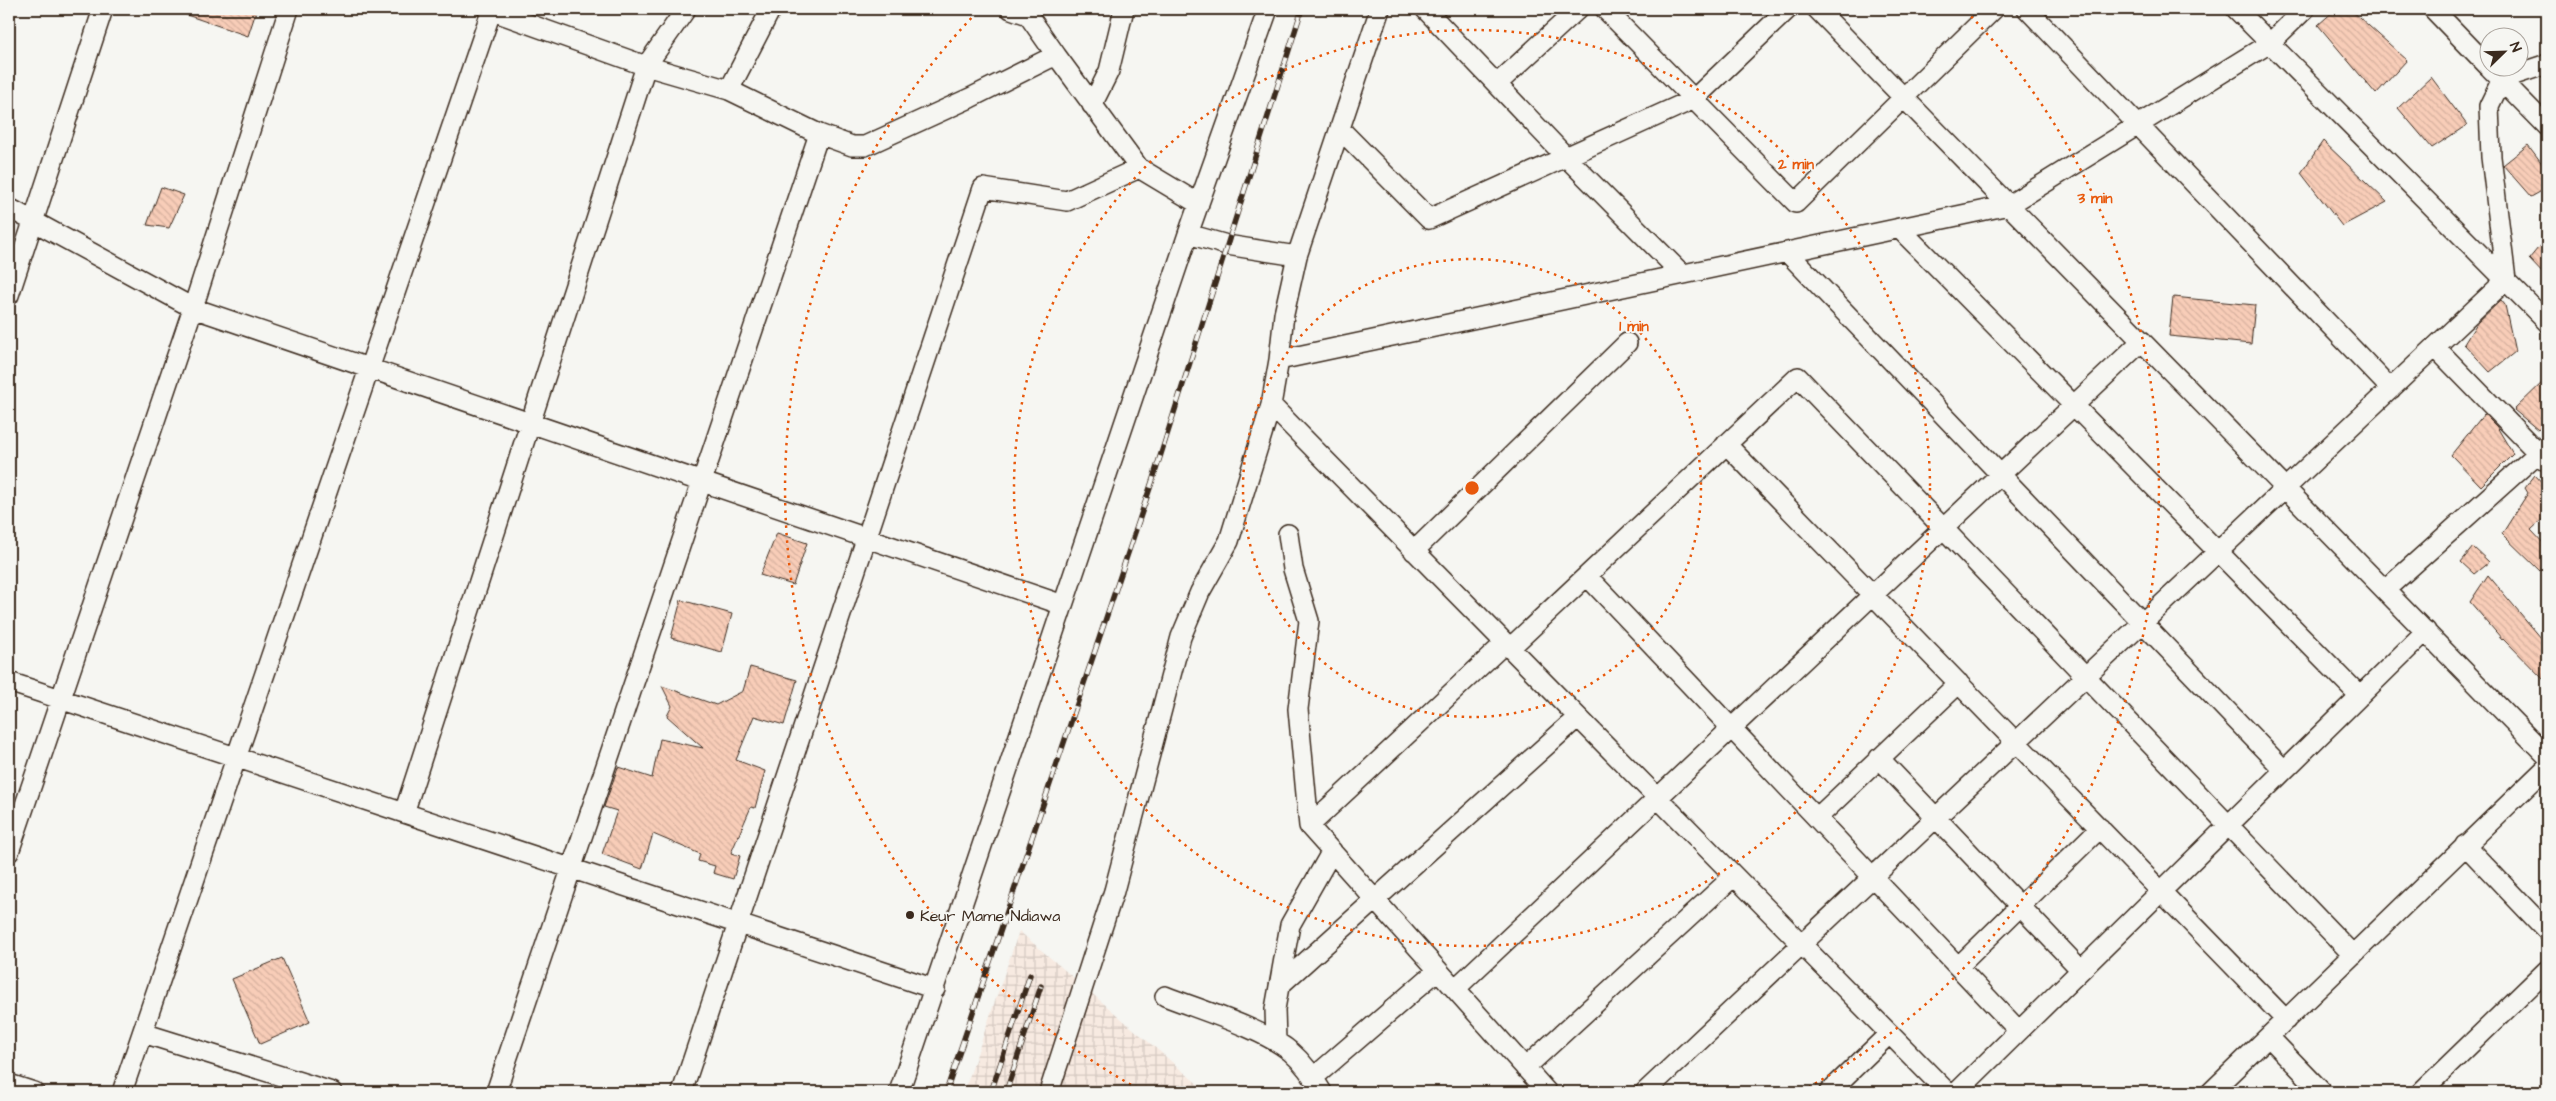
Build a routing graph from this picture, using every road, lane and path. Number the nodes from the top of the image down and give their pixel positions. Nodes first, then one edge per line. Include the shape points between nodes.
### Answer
1 (103, 9) edge
2 (289, 9) edge
3 (489, 9) edge
4 (686, 9) edge
5 (772, 9) edge
6 (1124, 9) edge
7 (1268, 9) edge
8 (1380, 9) edge
9 (1425, 9) edge
10 (1578, 9) edge
11 (1605, 9) edge
12 (1788, 9) edge
13 (1817, 9) edge
14 (1994, 9) edge
15 (2027, 9) edge
16 (2236, 9) edge
17 (2305, 9) edge
18 (2433, 9) edge
19 (1026, 11) edge
20 (2270, 43) junction
21 (1056, 55) junction
22 (2478, 56) edge
23 (2547, 64) edge
24 (646, 66) junction
25 (2528, 66) edge
26 (2492, 78) edge
27 (2500, 78) edge
28 (1496, 84) junction
29 (729, 90) junction
30 (1904, 97) junction
31 (1694, 99) junction
32 (1092, 104) junction
33 (2137, 125) junction
34 (2547, 126) edge
35 (1340, 129) junction
36 (819, 134) junction
37 (1566, 157) junction
38 (1139, 168) junction
39 (1199, 204) junction
40 (2009, 205) junction
41 (9, 208) edge
42 (34, 221) junction
43 (1899, 228) junction
44 (1188, 234) junction
45 (1787, 252) junction
46 (1297, 256) junction
47 (1682, 274) junction
48 (2506, 280) junction
49 (9, 295) edge
50 (193, 308) junction
51 (2547, 322) edge
52 (2142, 341) junction
53 (1627, 343) dead end
54 (2435, 347) junction
55 (1279, 360) junction
56 (368, 368) junction
57 (2391, 388) junction
58 (1271, 405) junction
59 (2074, 405) junction
60 (530, 423) junction
61 (1726, 444) junction
62 (2544, 454) edge
63 (2001, 474) junction
64 (702, 482) junction
65 (2285, 488) junction
66 (1943, 528) junction
67 (1288, 534) dead end
68 (866, 538) junction
69 (1414, 551) junction
70 (2218, 552) junction
71 (1587, 576) junction
72 (2385, 590) junction
73 (1873, 595) junction
74 (1063, 605) junction
75 (2143, 623) junction
76 (2426, 631) junction
77 (1507, 646) junction
78 (2086, 677) junction
79 (9, 682) edge
80 (1959, 683) junction
81 (2360, 696) junction
82 (59, 699) junction
83 (1578, 717) junction
84 (1732, 728) junction
85 (2016, 742) junction
86 (2547, 756) edge
87 (236, 757) junction
88 (1880, 758) junction
89 (2547, 767) edge
90 (2284, 770) junction
91 (1658, 798) junction
92 (404, 813) junction
93 (1817, 818) junction
94 (1936, 818) junction
95 (1309, 826) junction
96 (2228, 826) junction
97 (2100, 828) junction
98 (2465, 845) junction
99 (9, 852) edge
100 (1332, 852) junction
101 (571, 868) junction
102 (1734, 876) junction
103 (1873, 877) junction
104 (2161, 892) junction
105 (1375, 899) junction
106 (2020, 906) junction
107 (738, 924) junction
108 (2547, 931) edge
109 (1802, 945) junction
110 (2353, 955) junction
111 (1958, 966) junction
112 (1438, 970) junction
113 (2081, 970) junction
114 (2547, 970) edge
115 (1279, 986) junction
116 (935, 989) junction
117 (1455, 989) junction
118 (1165, 996) dead end
119 (2286, 1020) junction
120 (2020, 1031) junction
121 (142, 1033) junction
122 (1890, 1034) junction
123 (2269, 1037) junction
124 (1276, 1041) junction
125 (1525, 1068) junction
126 (9, 1084) edge
127 (1318, 1085) edge
128 (34, 1092) edge
129 (122, 1092) edge
130 (332, 1092) edge
131 (496, 1092) edge
132 (682, 1092) edge
133 (899, 1092) edge
134 (1049, 1092) edge
135 (1547, 1092) edge
136 (1646, 1092) edge
137 (1829, 1092) edge
138 (1947, 1092) edge
139 (1957, 1092) edge
140 (2211, 1092) edge
141 (2322, 1092) edge
142 (2420, 1092) edge

1 - 42 street
2 - 50 street
3 - 24 street
3 - 56 street
4 - 24 street
5 - 29 street
6 - 32 street via 1109,71
7 - 39 street
8 - 35 street
9 - 28 street
10 - 28 street
11 - 31 street
12 - 31 street
13 - 30 street
14 - 30 street
15 - 33 street
16 - 20 street
17 - 20 street
18 - 22 street
19 - 21 street
20 - 33 street
20 - 48 street
21 - 32 street
21 - 36 street via 865,146 852,146
23 - 25 street
24 - 29 street
24 - 60 street
26 - 48 street via 2489,106 2491,157
27 - 34 street
28 - 37 street
29 - 36 street
30 - 31 street via 1796,203
30 - 40 street
31 - 37 street
32 - 38 street
33 - 40 street
33 - 57 street
35 - 37 street via 1429,219
35 - 46 street
36 - 64 street
37 - 47 street
38 - 39 street
38 - 68 street via 1067,201 983,188
39 - 44 street
40 - 43 street
40 - 52 street
41 - 42 street
42 - 49 street
42 - 50 street
43 - 45 street
43 - 59 street
44 - 46 street via 1227,246
44 - 74 street
45 - 47 street
45 - 63 street
46 - 55 street via 1284,314
47 - 55 street
48 - 51 street
48 - 54 street
50 - 56 street
50 - 82 street
52 - 59 street
52 - 65 street
53 - 69 street
54 - 57 street
54 - 62 street
55 - 58 street
56 - 60 street
56 - 87 street
57 - 65 street
58 - 69 street
58 - 134 street via 1229,542 1200,592 1181,636 1114,891
59 - 63 street
59 - 70 street
60 - 64 street
60 - 92 street
61 - 66 street via 1798,377
61 - 71 street
61 - 73 street
62 - 72 street
63 - 66 street
63 - 75 street
64 - 68 street
64 - 101 street
65 - 70 street
65 - 72 street
66 - 73 street
66 - 78 street
67 - 95 street via 1293,568 1308,621 1298,709
68 - 74 street
68 - 107 street
69 - 77 street
70 - 75 street
70 - 81 street
71 - 77 street
71 - 84 street
72 - 76 street
73 - 80 street
73 - 84 street
74 - 116 street
75 - 78 street
75 - 90 street
76 - 81 street
76 - 86 street
77 - 83 street
77 - 95 street
78 - 85 street
78 - 96 street
79 - 82 street
80 - 85 street
80 - 88 street
81 - 90 street
82 - 87 street
82 - 99 street
83 - 91 street
83 - 105 street
84 - 91 street
84 - 93 street
85 - 94 street
85 - 97 street
87 - 92 street
87 - 121 street
88 - 93 street
88 - 94 street
89 - 98 street
90 - 96 street
91 - 102 street
91 - 117 street
92 - 101 street
93 - 103 street
94 - 103 street
94 - 106 street
95 - 100 street
96 - 104 street
96 - 110 street
97 - 104 street
97 - 106 street
98 - 108 street
98 - 110 street
100 - 105 street
100 - 115 street via 1290,925
101 - 107 street
101 - 131 street
102 - 109 street
102 - 125 street
103 - 109 street
103 - 111 street
104 - 113 street
104 - 119 street
105 - 112 street
105 - 115 street
106 - 111 street
106 - 113 street
107 - 116 street
107 - 132 street
109 - 122 street
109 - 136 street
110 - 119 street
111 - 120 street
112 - 117 street
112 - 127 street
113 - 120 street
114 - 142 street
115 - 124 street via 1275,1009
116 - 133 street
117 - 125 street
118 - 124 street
119 - 123 street
120 - 139 street
121 - 129 street
121 - 130 street
122 - 137 street
122 - 138 street
123 - 140 street
123 - 141 street
124 - 127 street via 1293,1054
125 - 135 street
126 - 128 street

